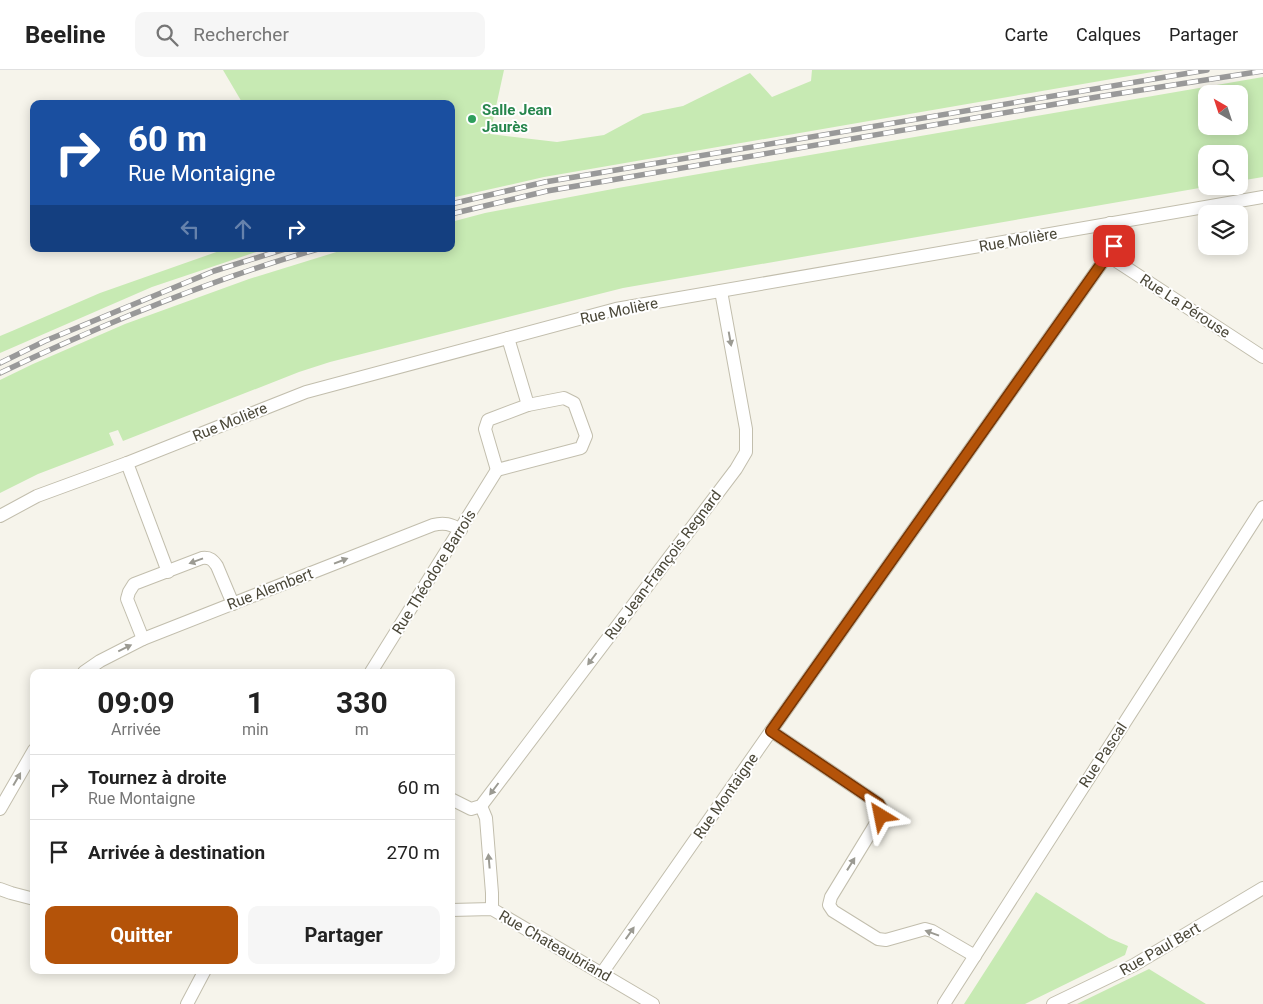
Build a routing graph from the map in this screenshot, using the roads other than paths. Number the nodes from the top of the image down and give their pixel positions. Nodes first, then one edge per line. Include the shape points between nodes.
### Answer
1 (1263, 197) edge
2 (1110, 223) junction
3 (1107, 255) junction
4 (721, 291) junction
5 (508, 338) junction
6 (1263, 357) edge
7 (528, 405) junction
8 (127, 463) junction
9 (497, 470) junction
10 (1263, 507) edge
11 (0, 516) edge
12 (461, 530) junction
13 (168, 572) junction
14 (233, 604) junction
15 (143, 639) junction
16 (88, 669) edge
17 (372, 669) edge
18 (771, 731) junction
19 (30, 757) edge
20 (455, 801) edge
21 (481, 806) junction
22 (0, 809) edge
23 (1263, 888) edge
24 (0, 889) edge
25 (30, 898) edge
26 (492, 909) junction
27 (455, 910) edge
28 (975, 956) junction
29 (602, 973) junction
30 (203, 974) edge
31 (188, 1004) edge
32 (653, 1004) edge
33 (944, 1004) edge
34 (1053, 1004) edge

1 - 2 street, Rue Molière
2 - 3 street, Rue Montaigne via 1114,246
2 - 4 street, Rue Molière
3 - 6 street, Rue La Pérouse
3 - 18 street, Rue Montaigne
4 - 5 street, Rue Molière via 616,309
4 -> 21 street, Rue Jean-François Regnard via 746,430 746,452
5 - 7 street
5 - 8 street, Rue Molière via 306,392
7 - 9 street via 488,420 485,429
7 - 9 street via 564,398 574,403 586,436 581,448
8 - 11 street, Rue Molière via 37,496
8 - 13 street
9 - 12 street, Rue Théodore Barrois
10 - 28 street, Rue Pascal
14 -> 12 street, Rue Alembert via 433,525 447,523
12 - 17 street, Rue Théodore Barrois
14 -> 13 street via 218,566 211,559 202,558
13 - 15 street via 134,584 127,595
14 - 15 street, Rue Alembert
16 -> 15 street, Rue Alembert
28 -> 18 street via 925,929 886,940 878,939 833,911 829,905 831,897 881,816 882,809
29 -> 18 street, Rue Montaigne
22 -> 19 street
20 - 21 street via 471,809
26 -> 21 street via 486,818
23 - 34 street, Rue Paul Bert via 1134,965
24 - 25 street
26 - 27 street, Rue Chateaubriand
26 - 29 street, Rue Chateaubriand
28 - 33 street, Rue Pascal
29 - 32 street, Rue Chateaubriand
30 - 31 street

